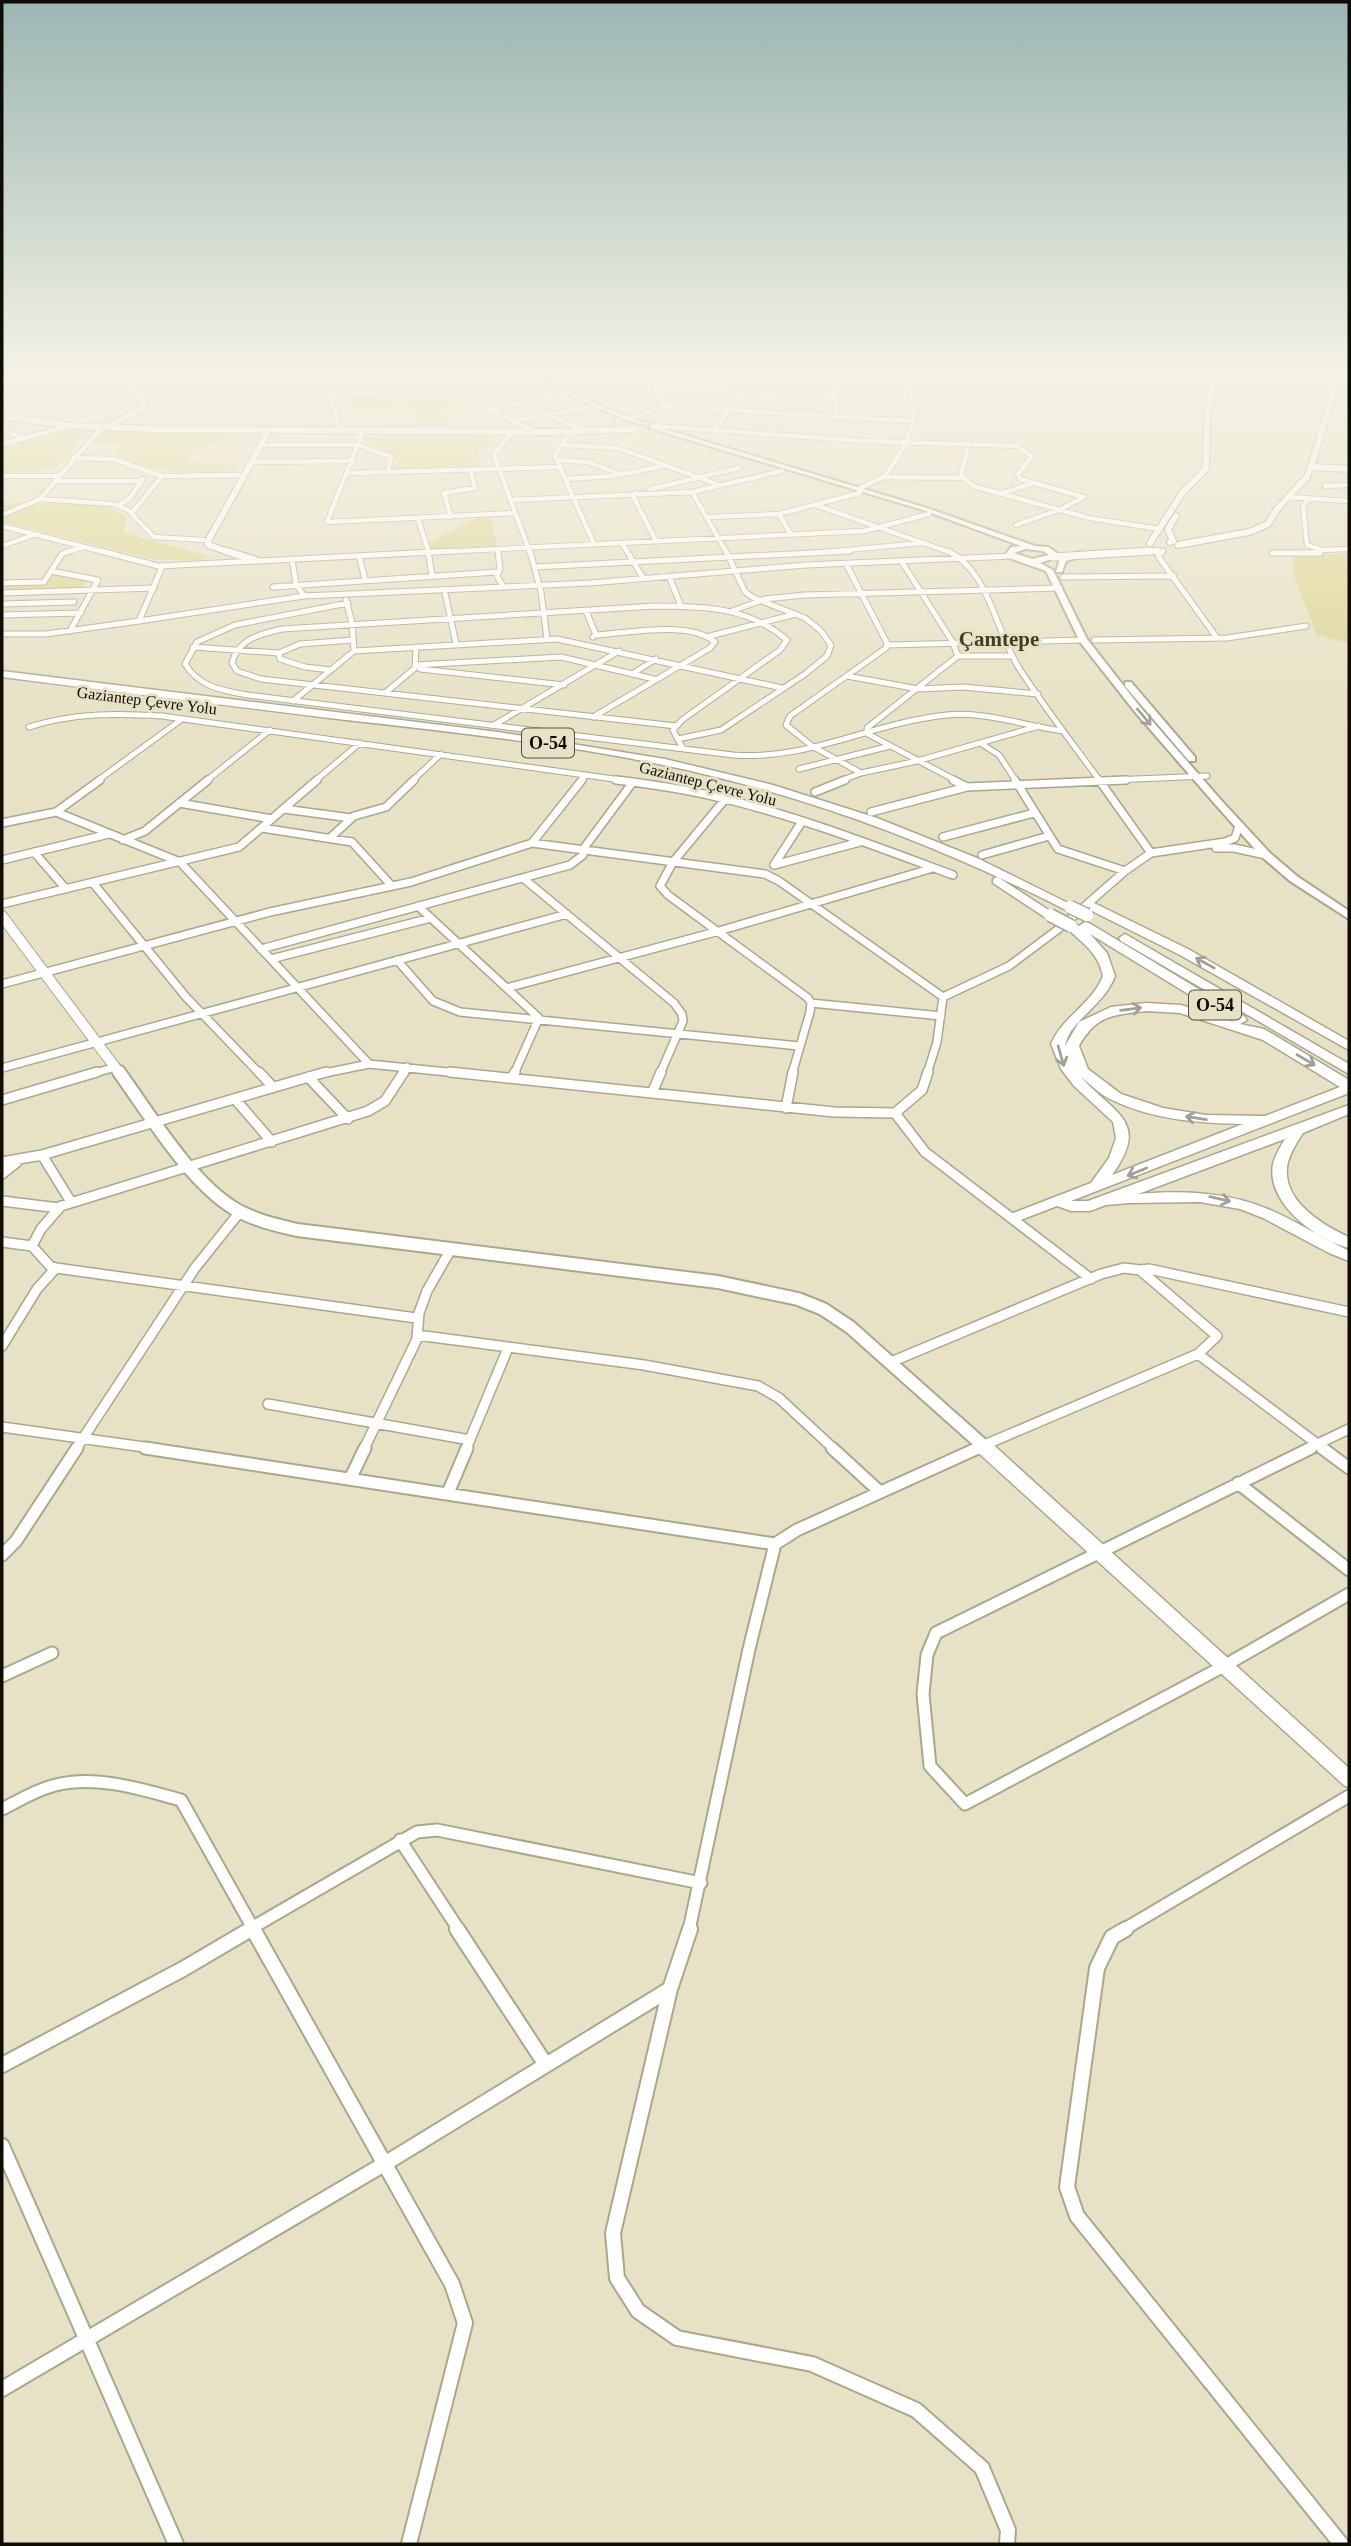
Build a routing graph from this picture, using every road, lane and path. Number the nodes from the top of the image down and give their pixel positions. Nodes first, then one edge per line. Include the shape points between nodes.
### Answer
1 (692, 492) edge
2 (45, 493) edge
3 (134, 493) edge
4 (150, 493) edge
5 (231, 493) edge
6 (233, 493) edge
7 (340, 493) edge
8 (450, 493) edge
9 (508, 493) edge
10 (571, 493) edge
11 (638, 493) edge
12 (668, 493) edge
13 (853, 493) edge
14 (865, 493) edge
15 (866, 493) edge
16 (995, 493) edge
17 (1003, 493) edge
18 (1067, 493) edge
19 (1182, 493) edge
20 (1191, 493) edge
21 (1293, 493) edge
22 (633, 494) junction
23 (999, 494) junction
24 (572, 496) junction
25 (1289, 497) junction
26 (40, 499) junction
27 (510, 500) junction
28 (1307, 500) junction
29 (1349, 501) edge
30 (815, 505) junction
31 (119, 506) junction
32 (1059, 510) junction
33 (132, 513) junction
34 (515, 513) junction
35 (779, 514) junction
36 (929, 514) junction
37 (2, 515) edge
38 (451, 517) junction
39 (709, 517) junction
40 (1271, 517) junction
41 (418, 519) junction
42 (2, 526) edge
43 (1016, 526) dead end
44 (880, 527) junction
45 (1159, 529) junction
46 (816, 532) junction
47 (790, 533) junction
48 (37, 534) junction
49 (717, 538) junction
50 (1199, 538) junction
51 (203, 540) junction
52 (1172, 540) junction
53 (656, 541) junction
54 (924, 542) junction
55 (622, 543) junction
56 (1151, 543) junction
57 (594, 544) junction
58 (2, 546) edge
59 (85, 546) junction
60 (1032, 547) junction
61 (528, 548) junction
62 (1045, 549) junction
63 (498, 550) junction
64 (1160, 551) junction
65 (1349, 551) edge
66 (828, 552) junction
67 (429, 553) junction
68 (1272, 553) dead end
69 (1012, 554) junction
70 (1080, 554) junction
71 (359, 556) junction
72 (728, 556) junction
73 (962, 558) junction
74 (1051, 558) junction
75 (292, 559) junction
76 (255, 561) junction
77 (1029, 561) junction
78 (631, 562) junction
79 (902, 562) junction
80 (217, 563) junction
81 (834, 564) junction
82 (846, 564) junction
83 (159, 566) junction
84 (534, 567) junction
85 (51, 571) junction
86 (733, 571) junction
87 (497, 572) junction
88 (1061, 574) junction
89 (432, 575) junction
90 (412, 576) junction
91 (669, 576) junction
92 (1174, 576) junction
93 (643, 578) junction
94 (365, 579) junction
95 (2, 583) edge
96 (296, 584) junction
97 (538, 584) junction
98 (273, 587) dead end
99 (154, 588) junction
100 (501, 588) junction
101 (1060, 589) junction
102 (91, 590) junction
103 (414, 592) junction
104 (984, 592) junction
105 (2, 593) edge
106 (445, 593) junction
107 (923, 593) junction
108 (342, 594) junction
109 (862, 595) junction
110 (304, 596) junction
111 (760, 600) junction
112 (1069, 600) junction
113 (74, 602) dead end
114 (348, 603) junction
115 (2, 604) edge
116 (681, 606) junction
117 (586, 611) junction
118 (732, 611) junction
119 (80, 613) junction
120 (546, 613) junction
121 (797, 614) junction
122 (2, 615) edge
123 (451, 618) junction
124 (139, 621) junction
125 (763, 622) junction
126 (352, 623) junction
127 (1306, 626) dead end
128 (70, 631) junction
129 (2, 634) edge
130 (596, 635) junction
131 (710, 636) junction
132 (1217, 638) junction
133 (547, 639) junction
134 (353, 640) junction
135 (1083, 640) junction
136 (1094, 640) junction
137 (1003, 642) junction
138 (583, 643) junction
139 (456, 644) junction
140 (953, 644) junction
141 (886, 645) junction
142 (194, 647) junction
143 (416, 647) junction
144 (235, 651) junction
145 (354, 651) junction
146 (620, 652) junction
147 (279, 653) junction
148 (958, 656) junction
149 (1011, 656) junction
150 (656, 659) junction
151 (680, 664) junction
152 (415, 666) junction
153 (596, 666) junction
154 (331, 670) junction
155 (2, 674) edge
156 (632, 674) junction
157 (847, 676) junction
158 (742, 678) junction
159 (654, 679) junction
160 (2, 681) edge
161 (314, 685) junction
162 (564, 685) junction
163 (782, 688) junction
164 (918, 689) junction
165 (385, 693) junction
166 (1038, 694) junction
167 (293, 701) junction
168 (521, 708) junction
169 (593, 717) junction
170 (182, 719) junction
171 (494, 725) junction
172 (676, 726) junction
173 (1039, 726) junction
174 (29, 727) dead end
175 (270, 730) junction
176 (1063, 730) junction
177 (868, 734) junction
178 (679, 742) junction
179 (360, 743) junction
180 (982, 744) junction
181 (812, 746) junction
182 (890, 746) junction
183 (440, 754) junction
184 (836, 759) junction
185 (917, 761) junction
186 (799, 769) dead end
187 (861, 773) junction
188 (586, 775) junction
189 (1201, 776) junction
190 (1101, 781) junction
191 (633, 782) junction
192 (1018, 785) junction
193 (967, 787) junction
194 (816, 792) dead end
195 (726, 798) junction
196 (179, 803) junction
197 (284, 808) junction
198 (871, 811) dead end
199 (56, 812) junction
200 (1034, 813) junction
201 (351, 818) junction
202 (272, 819) junction
203 (2, 823) edge
204 (801, 823) junction
205 (1239, 826) junction
206 (262, 828) junction
207 (109, 834) junction
208 (1049, 836) junction
209 (331, 837) junction
210 (943, 837) dead end
211 (123, 840) junction
212 (860, 842) junction
213 (532, 843) junction
214 (584, 848) junction
215 (34, 852) junction
216 (1151, 853) junction
217 (982, 855) dead end
218 (1266, 855) junction
219 (2, 860) edge
220 (180, 862) junction
221 (673, 862) junction
222 (774, 865) junction
223 (933, 868) junction
224 (1125, 871) junction
225 (765, 874) junction
226 (953, 875) dead end
227 (523, 878) junction
228 (93, 883) junction
229 (391, 885) junction
230 (66, 890) junction
231 (2, 904) edge
232 (813, 904) junction
233 (418, 906) junction
234 (1349, 907) edge
235 (1065, 909) junction
236 (567, 914) junction
237 (2, 916) edge
238 (1349, 916) edge
239 (431, 918) junction
240 (1083, 918) junction
241 (236, 921) junction
242 (719, 931) junction
243 (458, 944) junction
244 (144, 945) junction
245 (261, 949) junction
246 (620, 957) junction
247 (271, 959) junction
248 (397, 960) junction
249 (44, 972) junction
250 (2, 984) edge
251 (297, 987) junction
252 (507, 988) junction
253 (943, 997) junction
254 (811, 1003) junction
255 (200, 1014) junction
256 (941, 1016) junction
257 (539, 1018) junction
258 (677, 1033) junction
259 (1267, 1037) junction
260 (97, 1042) junction
261 (799, 1046) junction
262 (1349, 1046) edge
263 (369, 1064) junction
264 (116, 1067) junction
265 (407, 1067) junction
266 (2, 1068) edge
267 (1349, 1070) edge
268 (308, 1077) junction
269 (512, 1078) junction
270 (273, 1087) junction
271 (1345, 1089) edge
272 (652, 1093) junction
273 (235, 1099) junction
274 (2, 1100) edge
275 (786, 1108) junction
276 (1349, 1109) edge
277 (895, 1113) junction
278 (348, 1119) junction
279 (1265, 1120) junction
280 (156, 1121) junction
281 (1299, 1129) junction
282 (272, 1142) junction
283 (41, 1155) junction
284 (21, 1159) junction
285 (2, 1162) edge
286 (190, 1168) junction
287 (2, 1174) edge
288 (1099, 1194) junction
289 (2, 1201) edge
290 (71, 1202) junction
291 (59, 1208) junction
292 (239, 1213) junction
293 (1013, 1217) junction
294 (2, 1242) edge
295 (1349, 1243) edge
296 (32, 1246) junction
297 (452, 1249) junction
298 (1349, 1256) edge
299 (56, 1268) junction
300 (1140, 1270) junction
301 (1091, 1279) junction
302 (183, 1286) junction
303 (1349, 1312) edge
304 (416, 1318) junction
305 (417, 1335) junction
306 (2, 1346) edge
307 (508, 1348) junction
308 (1198, 1354) junction
309 (891, 1363) junction
310 (268, 1404) dead end
311 (376, 1422) junction
312 (2, 1427) edge
313 (1349, 1429) edge
314 (83, 1438) junction
315 (470, 1440) junction
316 (1318, 1444) junction
317 (984, 1445) junction
318 (1349, 1468) edge
319 (351, 1477) junction
320 (1238, 1483) junction
321 (880, 1492) junction
322 (448, 1493) junction
323 (775, 1544) junction
324 (1098, 1551) junction
325 (2, 1555) edge
326 (1349, 1570) edge
327 (1349, 1594) edge
328 (52, 1653) dead end
329 (1224, 1666) junction
330 (2, 1676) edge
331 (1349, 1779) edge
332 (1349, 1796) edge
333 (2, 1809) edge
334 (400, 1840) junction
335 (701, 1883) junction
336 (251, 1928) junction
337 (670, 1989) junction
338 (2, 2065) edge
339 (546, 2065) junction
340 (2, 2146) edge
341 (386, 2163) junction
342 (88, 2338) junction
343 (2, 2389) edge
344 (176, 2544) edge
345 (409, 2544) edge
346 (1007, 2544) edge
347 (1341, 2544) edge

1 - 39 street
2 - 26 street
3 - 31 street
4 - 33 street
5 - 51 street
6 - 76 street via 208,545
7 - 41 street via 327,522
8 - 38 street via 444,494
9 - 27 street
10 - 24 street
11 - 22 street
12 - 22 street
13 - 30 street
14 - 36 main road
15 - 60 main road
16 - 23 street
17 - 23 street
18 - 32 street via 1084,497
19 - 45 street
20 - 52 street
21 - 25 street
22 - 24 street
22 - 53 street
23 - 32 street
24 - 27 street
24 - 57 street
25 - 28 street
25 - 40 street
26 - 31 street
26 - 37 street
27 - 34 street
28 - 29 street
28 - 65 street via 1303,506 1307,545
30 - 35 street
30 - 44 street
31 - 33 street
32 - 43 street
32 - 45 street
33 - 51 street via 154,537
34 - 38 street
34 - 61 street
35 - 39 street
35 - 47 street
36 - 44 street
36 - 69 main road via 1002,543
38 - 41 street
39 - 49 street
40 - 50 street via 1250,529
40 - 52 street via 1268,524 1249,533
41 - 67 street
42 - 48 street
44 - 46 street
44 - 54 street
45 - 56 street
46 - 47 street
46 - 66 street
47 - 49 street
48 - 58 street
48 - 59 street
49 - 53 street
49 - 72 street
50 - 52 street
50 - 52 street via 1176,535
51 - 80 street via 204,547 222,555 224,559
52 - 56 street
52 - 64 street via 1180,548
53 - 55 street
54 - 66 street
54 - 73 street
55 - 57 street
55 - 78 street
56 - 62 street via 1082,551
56 - 64 street
57 - 61 street
59 - 83 street
59 - 85 street via 62,554
60 - 62 main road
60 - 69 main road
61 - 63 street
61 - 84 street
62 - 74 main road via 1053,553
63 - 67 street
63 - 87 street
64 - 70 street
64 - 92 street via 1158,556
65 - 68 street
66 - 72 street
66 - 81 street
67 - 71 street
67 - 89 street
69 - 73 street
69 - 77 main road
70 - 74 street
70 - 88 main road via 1063,560
71 - 75 street
71 - 94 street
72 - 78 street
72 - 86 street
73 - 79 street
73 - 104 street
74 - 77 main road
74 - 88 main road
75 - 76 street
75 - 96 street
76 - 80 street
77 - 101 main road via 1049,570
78 - 84 street
78 - 93 street
79 - 82 street
79 - 107 street
80 - 83 street
81 - 82 street
81 - 86 street
82 - 109 street
83 - 99 street
84 - 97 street
85 - 95 street via 44,582
85 - 102 street via 98,580
86 - 91 street
86 - 111 street via 746,593
87 - 89 street
87 - 100 street
88 - 92 street
88 - 112 main road
89 - 90 street
90 - 94 street
90 - 103 street
91 - 93 street
91 - 116 street
92 - 132 street
93 - 97 street
94 - 96 street
96 - 98 street
96 - 110 street
97 - 100 street
97 - 120 street
99 - 102 street
99 - 124 street
100 - 103 street
100 - 106 street
101 - 104 street
101 - 112 main road
102 - 105 street
102 - 119 street
103 - 106 street
103 - 108 street
104 - 107 street
104 - 137 street
106 - 123 street
107 - 109 street
107 - 140 street
108 - 110 street
108 - 114 street
109 - 111 street
109 - 141 street
110 - 124 street
111 - 118 street
111 - 121 street
112 - 135 main road
112 - 136 main road
113 - 115 street
114 - 126 street
114 - 142 street via 234,625
116 - 117 street
116 - 118 street
117 - 120 street
117 - 130 street
118 - 125 street
119 - 122 street
119 - 128 street
120 - 123 street
120 - 133 street
121 - 125 street
121 - 163 street via 826,635 831,645 827,656
123 - 126 street
123 - 139 street
124 - 128 street
125 - 131 street
125 - 158 street via 787,640
126 - 134 street
126 - 144 street via 282,629 249,640
127 - 132 street
128 - 129 street
130 - 131 street via 684,630
130 - 138 street
131 - 151 street via 713,646
132 - 136 street
133 - 138 street
133 - 139 street
134 - 145 street
134 - 147 street via 300,644
135 - 137 street
135 -> 189 main road via 1138,710
136 - 189 main road
137 - 140 street
137 - 149 street
138 - 146 street
139 - 143 street
140 - 141 street
140 - 148 street
141 - 157 street
142 - 144 street
142 - 167 street via 185,664 189,673 213,688
143 - 145 street
143 - 152 street
144 - 147 street
144 - 161 street via 232,663 246,675
145 - 154 street
146 - 150 street
146 - 153 street
147 - 154 street via 279,659
148 - 149 street
148 - 164 street
149 - 166 street
150 - 151 street
150 - 156 street
151 - 158 street
151 - 159 street
152 - 153 street via 551,656
152 - 162 street
152 - 165 street
153 - 156 street
153 - 162 street
154 - 161 street
155 - 235 highway, Gaziantep Çevre Yolu / O-54 via 618,753 782,791 950,846
156 - 159 street
157 - 164 street
157 - 181 street via 790,716 789,730
158 - 163 street
158 - 172 street
159 - 169 street
160 - 235 highway, Gaziantep Çevre Yolu / O-54 via 517,746 656,769 766,797 913,846
161 - 165 street
161 - 167 street
162 - 168 street
163 - 178 street via 721,730
164 - 166 street via 963,687
164 - 177 street via 867,727
165 - 168 street
166 - 176 street
167 - 171 street
168 - 169 street
168 - 171 street
169 - 172 street
170 - 174 street via 95,712
170 - 175 street
170 - 199 street
171 - 178 street via 663,745
172 - 178 street via 673,730
173 - 176 street
173 - 177 street via 965,713 911,720
173 - 180 street
175 - 179 street
175 - 196 street
176 - 190 street
177 - 181 street
177 - 182 street
178 - 181 street via 724,755 752,756
179 - 183 street
179 - 197 street
180 - 185 street
180 - 192 street via 999,755
181 - 184 street
182 - 184 street
182 - 185 street
183 - 188 street
183 - 201 street via 386,807
184 - 186 street
184 - 187 street
185 - 187 street
185 - 193 street
187 - 194 street
188 - 191 street
188 - 213 street
189 - 190 street
189 - 205 main road
189 - 234 main road via 1286,861
190 - 192 street
190 - 216 street
191 - 195 street
191 - 214 street
192 - 193 street
192 - 200 street
193 - 198 street
195 - 204 street
195 - 221 street
196 - 202 street
196 - 211 street via 145,831
197 - 201 street
197 - 202 street
199 - 203 street
199 - 207 street
200 - 208 street
200 - 210 street
201 - 209 street
202 - 206 street
204 - 212 street
204 - 222 street
205 - 216 street via 1235,838 1223,843
205 - 218 main road
206 - 209 street
206 - 220 street via 239,847
207 - 211 street
207 - 215 street
208 - 217 street
208 - 224 street via 1063,852
209 - 229 street via 352,842
211 - 220 street
212 - 222 street
212 - 223 street
213 - 214 street
213 - 229 street
214 - 221 street
214 - 227 street via 583,855 570,865
215 - 219 street
215 - 230 street
216 - 218 street via 1221,847
216 - 224 street
218 - 238 main road
220 - 228 street
220 - 241 street
221 - 225 street
221 - 242 street via 660,886
222 - 225 street
223 - 226 street
223 - 232 street
224 - 253 street via 1016,961
225 - 232 street
227 - 233 street
227 - 236 street
228 - 230 street
228 - 244 street
229 - 241 street
230 - 231 street
232 - 242 street
232 - 253 street
233 - 239 street
233 - 245 street
235 - 240 highway, O-54, bridge
235 - 240 highway, O-54, bridge
236 - 243 street
236 - 246 street
237 - 249 street
239 - 243 street
239 - 247 street
240 - 259 highway, O-54
262 -> 240 highway via 1184,952
240 - 267 highway, O-54
240 -> 288 highway via 1109,976 1101,995 1067,1025 1058,1044 1065,1068 1122,1127 1123,1150
241 - 244 street
241 - 245 street
242 - 246 street
242 - 254 street
243 - 248 street
243 - 252 street
244 - 249 street
244 - 255 street
245 - 247 street
246 - 252 street
246 - 258 street via 674,1003 682,1014
247 - 251 street
248 - 251 street
248 - 257 street via 433,1001 447,1008
249 - 250 street
249 - 260 street
251 - 255 street
251 - 263 street
252 - 257 street
253 - 256 street
254 - 256 street
254 - 261 street
255 - 260 street
255 - 270 street
256 - 277 street via 922,1090
257 - 258 street
257 - 269 street
258 - 261 street
258 - 272 street
259 -> 271 highway, O-54
279 -> 259 highway via 1206,1119 1161,1112 1116,1097 1082,1071 1072,1045 1084,1025 1111,1012 1146,1007 1181,1009
260 - 264 street
260 - 266 street
261 - 275 street
263 - 265 street
263 - 268 street
264 - 274 street
264 - 280 street
265 - 269 street
265 - 278 street via 385,1101
268 - 270 street
268 - 278 street
269 - 272 street
270 - 273 street
271 - 279 highway
272 - 275 street
273 - 280 street
273 - 282 street
275 - 277 street
276 - 281 highway
277 - 293 street via 925,1152
278 - 282 street
279 -> 288 highway
280 - 283 street
280 - 286 street
281 - 288 highway
281 - 295 highway via 1281,1157 1279,1183 1297,1210
282 - 286 street
283 - 284 street
283 - 290 street
284 - 285 street
284 - 287 street
286 - 290 street
286 - 292 street
288 - 293 highway via 1058,1201
288 -> 298 highway via 1207,1196 1249,1206
289 - 291 street
290 - 291 street
291 - 296 street
292 - 297 street via 297,1230
292 - 302 street
293 - 301 street
294 - 296 street
296 - 299 street
297 - 304 street via 424,1295
297 - 309 street via 764,1290 822,1308
299 - 302 street
299 - 306 street via 37,1289
300 - 301 street via 1116,1269
300 - 303 street
300 - 308 street via 1217,1336
301 - 309 street
302 - 304 street
302 - 314 street
304 - 305 street
305 - 307 street
305 - 311 street
307 - 315 street
307 - 321 street via 758,1386 779,1398
308 - 316 street
308 - 317 street
309 - 317 street
310 - 311 street
311 - 315 street
311 - 319 street
312 - 314 street
313 - 316 street
314 - 319 street
314 - 325 street via 16,1541
315 - 322 street
316 - 318 street
316 - 320 street
317 - 321 street
317 - 324 street
319 - 322 street
320 - 324 street
320 - 326 street
321 - 323 street
322 - 323 street
323 - 335 street
324 - 329 street
324 - 329 street via 936,1633 927,1655 923,1694 930,1766 965,1804
327 - 329 street
328 - 330 street
329 - 331 street
332 - 347 street via 1112,1937 1097,1968 1067,2187 1077,2216
333 - 336 street via 51,1787 80,1781 181,1800
334 - 335 street via 437,1830
334 - 336 street
334 - 339 street
335 - 337 street
336 - 338 street
336 - 341 street
337 - 339 street
337 - 346 street via 613,2233 617,2278 638,2311 677,2338 812,2364 916,2410 982,2468 1008,2530
339 - 341 street
340 - 342 street
341 - 342 street
341 - 345 street via 452,2284 465,2323
342 - 343 street
342 - 344 street

